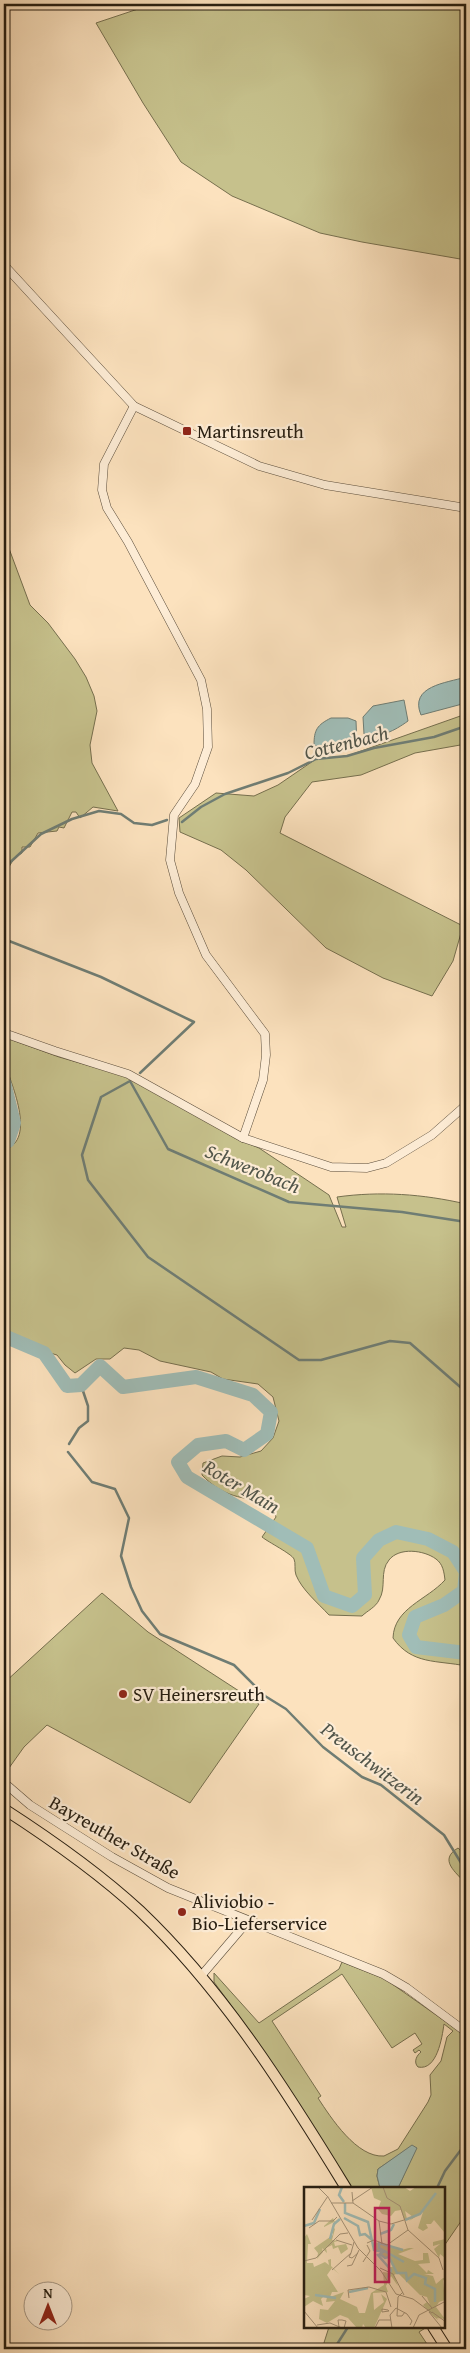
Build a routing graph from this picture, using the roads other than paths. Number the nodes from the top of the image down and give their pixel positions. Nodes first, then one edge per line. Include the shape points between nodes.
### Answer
1 (4, 265) edge
2 (134, 406) junction
3 (466, 508) edge
4 (4, 1033) edge
5 (466, 1105) edge
6 (243, 1138) junction
7 (8, 1786) dead end
8 (4, 1809) edge
9 (248, 1921) junction
10 (200, 1976) junction
11 (466, 2032) edge
12 (345, 2187) edge
13 (434, 2328) edge
14 (447, 2349) edge

1 - 2 street
2 - 3 street via 259,466 325,485
2 - 6 street via 104,464 102,490 107,508 201,680 206,702 208,747 195,784 174,815 170,860 179,893 206,954 265,1034 263,1080
4 - 6 street via 128,1074
5 - 6 street via 421,1143 386,1163 367,1168 331,1167
7 - 9 street, Bayreuther Straße via 30,1806 128,1866 185,1896
8 - 10 main road via 106,1881 158,1929
9 - 10 street
9 - 11 street, Bayreuther Straße via 383,1974
10 - 12 main road via 273,2073
13 - 14 main road

